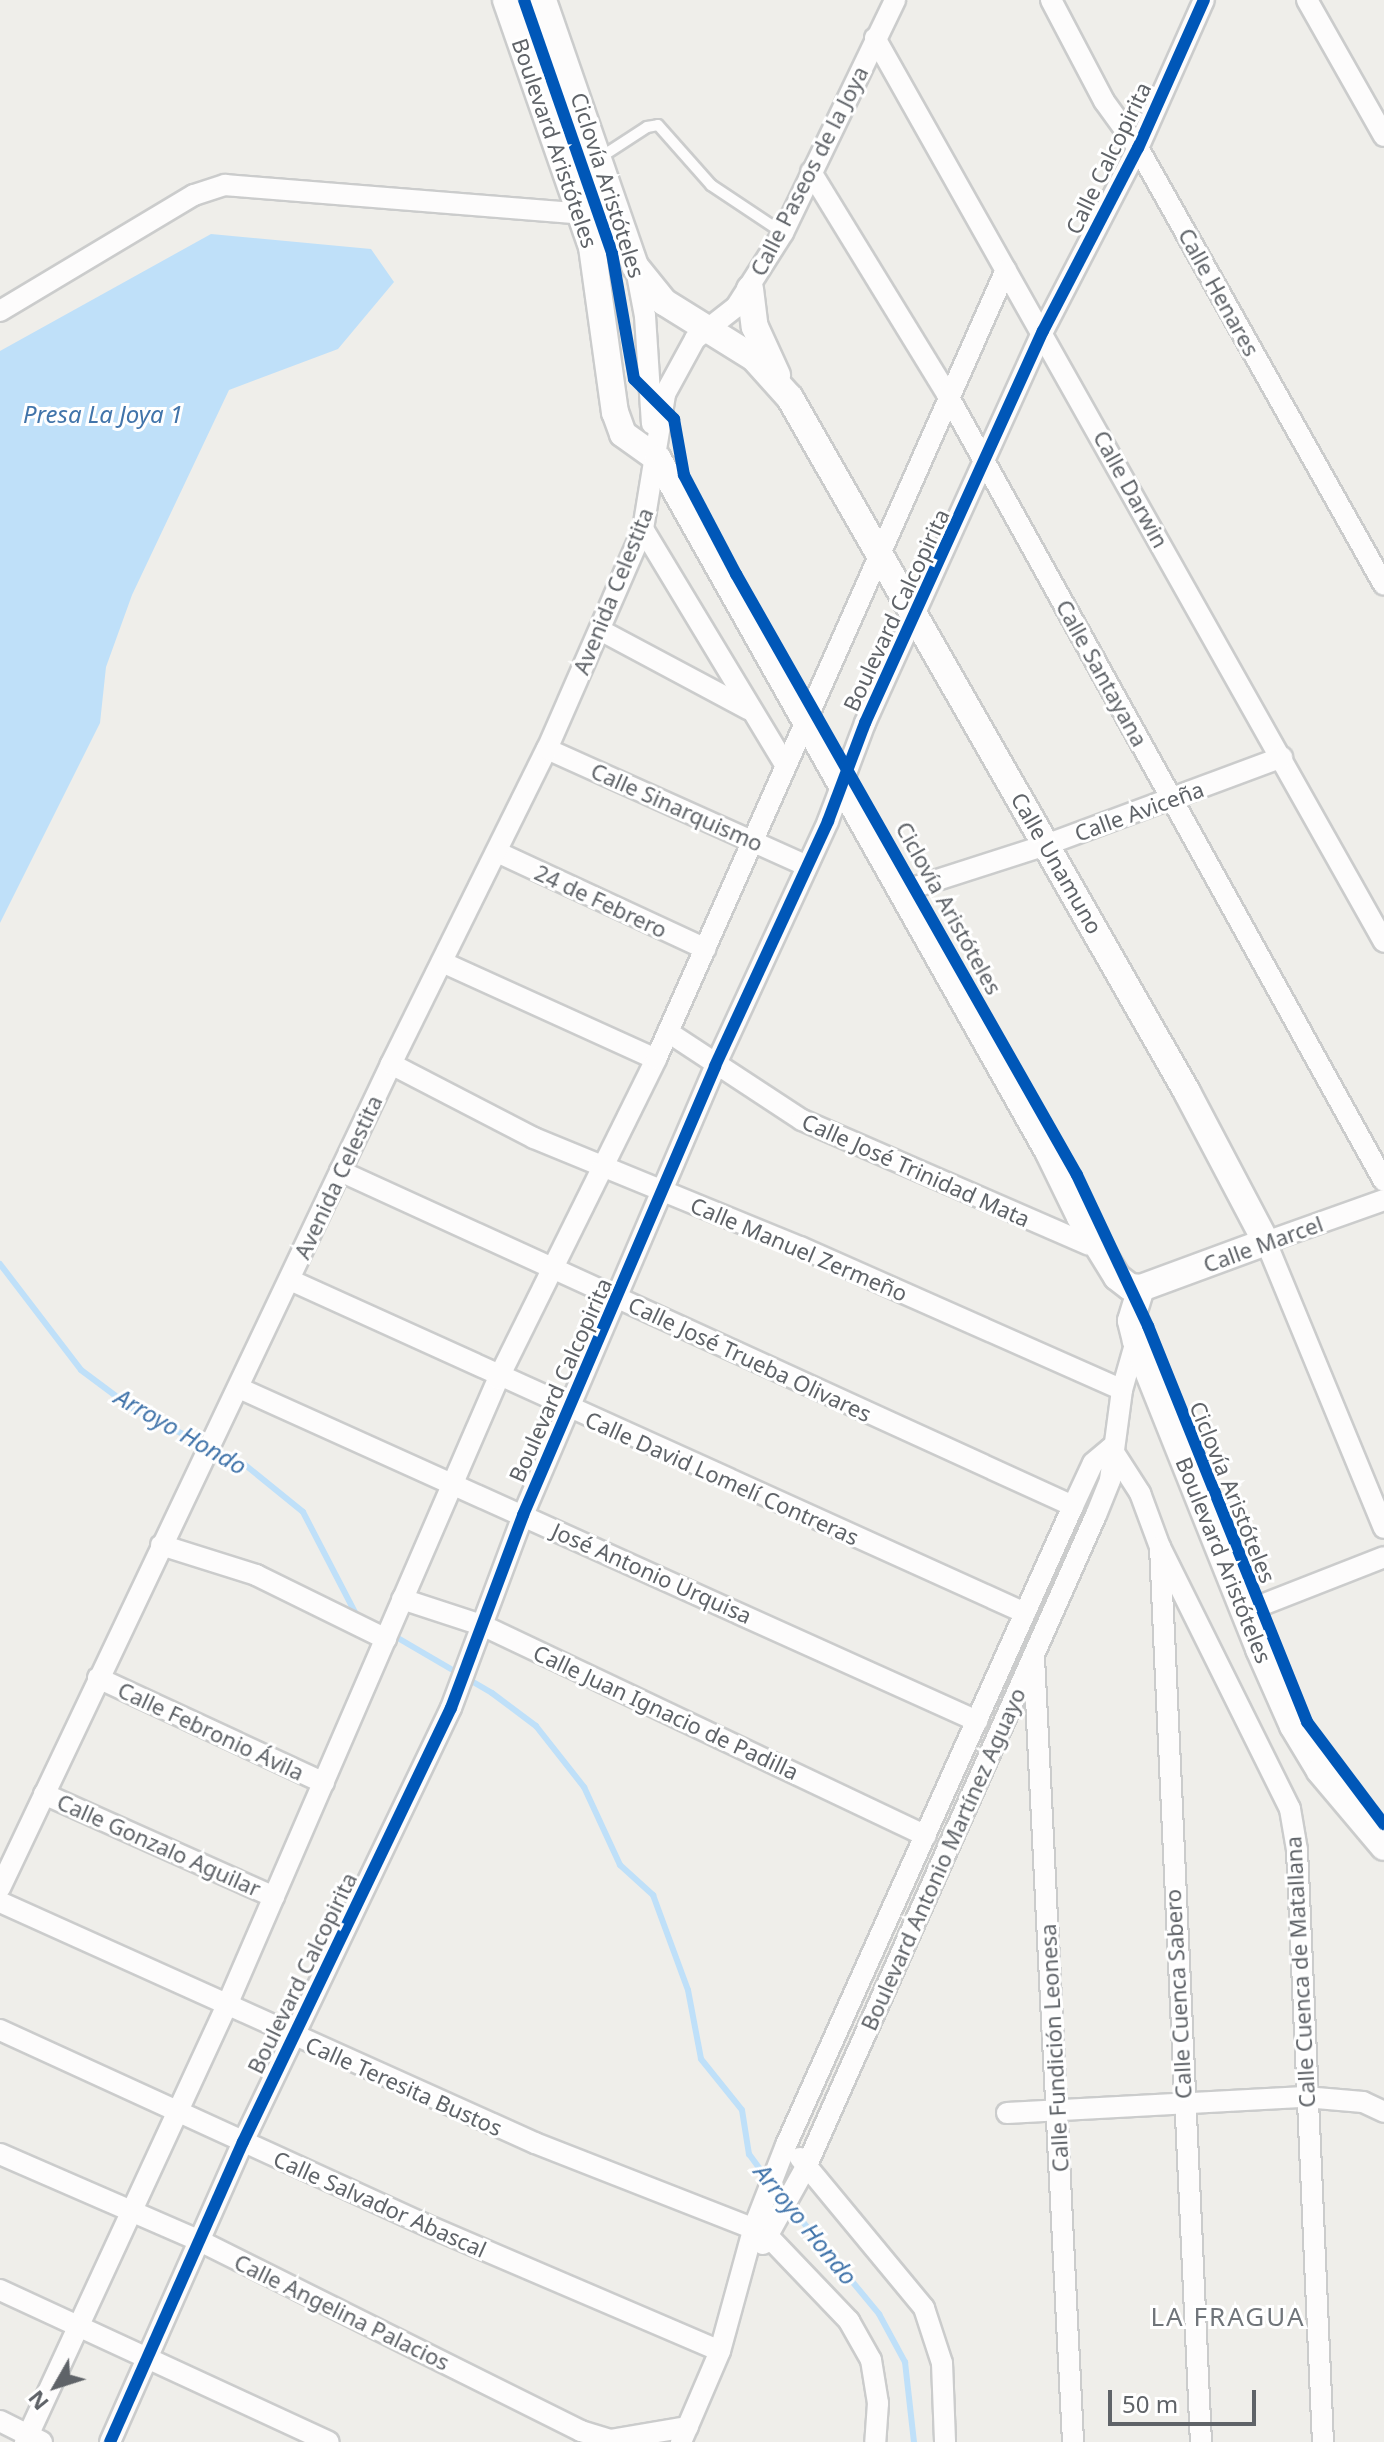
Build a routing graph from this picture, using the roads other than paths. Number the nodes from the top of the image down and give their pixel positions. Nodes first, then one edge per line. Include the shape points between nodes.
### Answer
1 (506, 0) edge
2 (543, 0) edge
3 (895, 0) edge
4 (1051, 0) edge
5 (1204, 0) edge
6 (1307, 0) edge
7 (875, 38) junction
8 (1384, 136) edge
9 (1138, 148) junction
10 (598, 159) junction
11 (811, 172) junction
12 (582, 214) junction
13 (783, 233) junction
14 (635, 266) junction
15 (1006, 270) junction
16 (750, 289) junction
17 (0, 311) edge
18 (705, 329) junction
19 (1043, 331) junction
20 (779, 382) junction
21 (947, 394) junction
22 (658, 459) junction
23 (986, 464) junction
24 (643, 529) junction
25 (881, 553) junction
26 (1384, 585) edge
27 (915, 612) junction
28 (600, 630) junction
29 (749, 709) junction
30 (804, 718) junction
31 (547, 749) junction
32 (1282, 757) junction
33 (785, 764) junction
34 (843, 784) junction
35 (1172, 799) junction
36 (751, 840) junction
37 (1046, 845) junction
38 (497, 852) junction
39 (807, 866) junction
40 (903, 891) junction
41 (1384, 942) edge
42 (706, 949) junction
43 (442, 962) junction
44 (668, 1032) junction
45 (656, 1059) junction
46 (391, 1064) junction
47 (715, 1066) junction
48 (600, 1165) junction
49 (340, 1171) junction
50 (1384, 1181) edge
51 (663, 1192) junction
52 (1384, 1200) edge
53 (1080, 1217) junction
54 (1266, 1242) junction
55 (1089, 1245) junction
56 (554, 1268) junction
57 (290, 1280) junction
58 (1141, 1288) junction
59 (618, 1298) junction
60 (1136, 1341) junction
61 (498, 1379) junction
62 (239, 1388) junction
63 (1122, 1390) junction
64 (567, 1409) junction
65 (1111, 1448) junction
66 (452, 1486) junction
67 (1073, 1506) junction
68 (523, 1515) junction
69 (1384, 1528) edge
70 (161, 1545) junction
71 (1160, 1547) junction
72 (1384, 1557) edge
73 (1244, 1612) junction
74 (1025, 1613) junction
75 (392, 1622) junction
76 (484, 1626) junction
77 (1034, 1654) junction
78 (98, 1678) junction
79 (977, 1721) junction
80 (324, 1783) junction
81 (44, 1794) junction
82 (926, 1836) junction
83 (1384, 1847) edge
84 (0, 1888) edge
85 (274, 1897) junction
86 (0, 1902) edge
87 (227, 2005) junction
88 (0, 2030) edge
89 (293, 2037) junction
90 (1305, 2097) junction
91 (1183, 2105) junction
92 (1058, 2111) junction
93 (178, 2112) junction
94 (1384, 2112) edge
95 (1007, 2113) dead end
96 (243, 2142) junction
97 (786, 2145) junction
98 (0, 2154) edge
99 (807, 2165) junction
100 (127, 2213) junction
101 (762, 2232) junction
102 (202, 2242) junction
103 (0, 2290) edge
104 (76, 2325) junction
105 (720, 2351) junction
106 (149, 2355) junction
107 (0, 2421) edge
108 (684, 2434) edge
109 (32, 2440) edge
110 (110, 2442) edge
111 (329, 2442) edge
112 (875, 2442) edge
113 (945, 2442) edge
114 (1073, 2442) edge
115 (1201, 2442) edge
116 (1323, 2442) edge

1 - 12 street, Boulevard Aristóteles
2 - 10 street, Boulevard Aristóteles
3 - 7 street, Calle Paseos de la Joya
4 - 9 street, Calle Henares via 1104,101
5 - 9 street, Calle Calcopirita
6 - 8 street
7 - 11 street, Calle Paseos de la Joya
7 - 15 street, Calle Darwin
9 - 19 street, Calle Calcopirita
9 - 26 street, Calle Henares
10 - 13 lane via 658,125 711,185
10 - 14 street, Boulevard Aristóteles
11 - 13 street, Calle Paseos de la Joya
11 - 21 street, Calle Santayana
12 - 17 street via 225,185 194,195
12 - 22 street, Boulevard Aristóteles via 598,280 615,412 623,434
13 - 16 street, Calle Paseos de la Joya
14 - 18 street, Calle Unamuno via 664,302
14 - 22 street, Boulevard Aristóteles
15 - 19 street, Calle Darwin
15 - 21 street, Boulevard Calcopirita
16 - 18 street, Calle Paseos de la Joya via 736,307
16 - 20 street via 755,327
18 - 20 street, Calle Unamuno via 754,358
18 - 22 street, Calle Paseos de la Joya via 665,394
19 - 23 street, Boulevard Calcopirita
19 - 32 street, Calle Darwin
20 - 25 street, Calle Unamuno
21 - 23 street, Calle Santayana
21 - 25 street, Boulevard Calcopirita
22 - 24 street, Avenida Celestita
22 - 30 street, Boulevard Aristóteles
23 - 27 street, Boulevard Calcopirita
23 - 35 street, Calle Santayana
24 - 28 street, Avenida Celestita
24 - 29 street
25 - 27 street, Calle Unamuno
25 - 30 street, Boulevard Calcopirita
27 - 34 street, Boulevard Calcopirita
27 - 37 street, Calle Unamuno
28 - 29 street
28 - 31 street, Avenida Celestita
29 - 33 street
30 - 33 street, Boulevard Calcopirita
30 - 34 street, Boulevard Aristóteles
31 - 36 street, Calle Sinarquismo
31 - 38 street, Avenida Celestita
32 - 35 street, Calle Aviceña
32 - 41 street, Calle Darwin
33 - 36 street, Boulevard Calcopirita
34 - 39 street, Boulevard Calcopirita
34 - 40 street, Boulevard Aristóteles
35 - 37 street, Calle Aviceña
35 - 50 street, Calle Santayana
36 - 39 street, Calle Sinarquismo
36 - 42 street, Boulevard Calcopirita
37 - 40 street, Calle Aviceña
37 - 54 street, Calle Unamuno
38 - 42 street, 24 de Febrero
38 - 43 street, Avenida Celestita
39 - 47 street, Boulevard Calcopirita
40 - 53 street, Boulevard Aristóteles
42 - 44 street, Boulevard Calcopirita
43 - 45 street
43 - 46 street, Avenida Celestita
44 - 45 street, Boulevard Calcopirita
44 - 47 street, Calle José Trinidad Mata
45 - 48 street, Boulevard Calcopirita
46 - 48 street, Calle Manuel Zermeño via 534,1138
46 - 49 street, Avenida Celestita
47 - 51 street, Boulevard Calcopirita
47 - 55 street, Calle José Trinidad Mata via 855,1146
48 - 51 street, Calle Manuel Zermeño
48 - 56 street, Boulevard Calcopirita
49 - 56 street, Calle José Trueba Olivares
49 - 57 street, Avenida Celestita
51 - 59 street, Boulevard Calcopirita
51 - 63 street, Calle Manuel Zermeño
52 - 54 street, Calle Marcel
53 - 55 street, Boulevard Aristóteles
53 - 58 street, Boulevard Aristóteles via 1122,1283
54 - 58 street, Calle Marcel
54 - 69 street, Calle Unamuno
55 - 60 street, Boulevard Aristóteles
56 - 59 street, Calle José Trueba Olivares
56 - 61 street, Boulevard Calcopirita
57 - 61 street, Calle David Lomelí Contreras
57 - 62 street, Avenida Celestita
58 - 60 street, Boulevard Aristóteles via 1131,1321
59 - 64 street, Boulevard Calcopirita
59 - 67 street, Calle José Trueba Olivares
60 - 63 street, Boulevard Antonio Martínez Aguayo
60 - 73 street, Boulevard Aristóteles
61 - 64 street, Calle David Lomelí Contreras
61 - 66 street, Boulevard Calcopirita
62 - 66 street, José Antonio Urquisa
62 - 70 street, Avenida Celestita
63 - 65 street, Boulevard Antonio Martínez Aguayo
64 - 68 street, Boulevard Calcopirita
64 - 74 street, Calle David Lomelí Contreras
65 - 67 street, Boulevard Antonio Martínez Aguayo via 1093,1463
65 - 71 street, Calle Cuenca de Matallana via 1140,1493
65 - 77 street, Boulevard Antonio Martínez Aguayo via 1110,1480
66 - 68 street, José Antonio Urquisa
66 - 75 street, Boulevard Calcopirita
67 - 74 street, Boulevard Antonio Martínez Aguayo
68 - 76 street, Boulevard Calcopirita
68 - 79 street, José Antonio Urquisa
70 - 75 street, Calle Juan Ignacio de Padilla
70 - 78 street, Avenida Celestita
71 - 90 street, Calle Cuenca de Matallana via 1290,1809 1297,1850
71 - 91 street, Calle Cuenca Sabero
72 - 73 street
73 - 83 street, Boulevard Aristóteles via 1307,1749 1340,1798
74 - 79 street, Boulevard Antonio Martínez Aguayo
75 - 76 street, Calle Juan Ignacio de Padilla
75 - 80 street, Boulevard Calcopirita
76 - 82 street, Calle Juan Ignacio de Padilla
76 - 89 street, Boulevard Calcopirita via 451,1708
77 - 92 street, Calle Fundición Leonesa
77 - 99 street, Boulevard Antonio Martínez Aguayo
78 - 80 street, Calle Febronio Ávila
78 - 81 street, Avenida Celestita
79 - 82 street, Boulevard Antonio Martínez Aguayo
80 - 85 street, Boulevard Calcopirita
81 - 84 street, Avenida Celestita
81 - 85 street, Calle Gonzalo Aguilar
82 - 97 street, Boulevard Antonio Martínez Aguayo
85 - 87 street, Boulevard Calcopirita
86 - 87 street, Calle Teresita Bustos
87 - 89 street, Calle Teresita Bustos
87 - 93 street, Boulevard Calcopirita
88 - 93 street, Calle Salvador Abascal
89 - 96 street, Boulevard Calcopirita
89 - 101 street, Calle Teresita Bustos via 664,2196
90 - 91 street
90 - 94 street via 1363,2102
90 - 116 street, Calle Cuenca de Matallana
91 - 92 street
91 - 115 street, Calle Cuenca Sabero
92 - 95 street
92 - 114 street, Calle Fundición Leonesa
93 - 96 street, Calle Salvador Abascal
93 - 100 street, Boulevard Calcopirita
96 - 102 street, Boulevard Calcopirita
96 - 105 street, Calle Salvador Abascal
97 - 99 street
97 - 101 street, Boulevard Antonio Martínez Aguayo via 763,2201
98 - 100 street, Calle Angelina Palacios
99 - 101 street, Boulevard Antonio Martínez Aguayo via 780,2216
99 - 113 street via 924,2308 942,2363
100 - 102 street, Calle Angelina Palacios
100 - 104 street, Boulevard Calcopirita
101 - 105 street, Boulevard Antonio Martínez Aguayo
101 - 112 street via 849,2321 871,2360 878,2403
102 - 106 street, Boulevard Calcopirita
102 - 108 street, Calle Angelina Palacios via 581,2431 610,2440
103 - 104 street
104 - 106 street
104 - 109 street, Boulevard Calcopirita
105 - 108 street, Boulevard Antonio Martínez Aguayo
106 - 110 street, Boulevard Calcopirita
106 - 111 street
107 - 109 street

